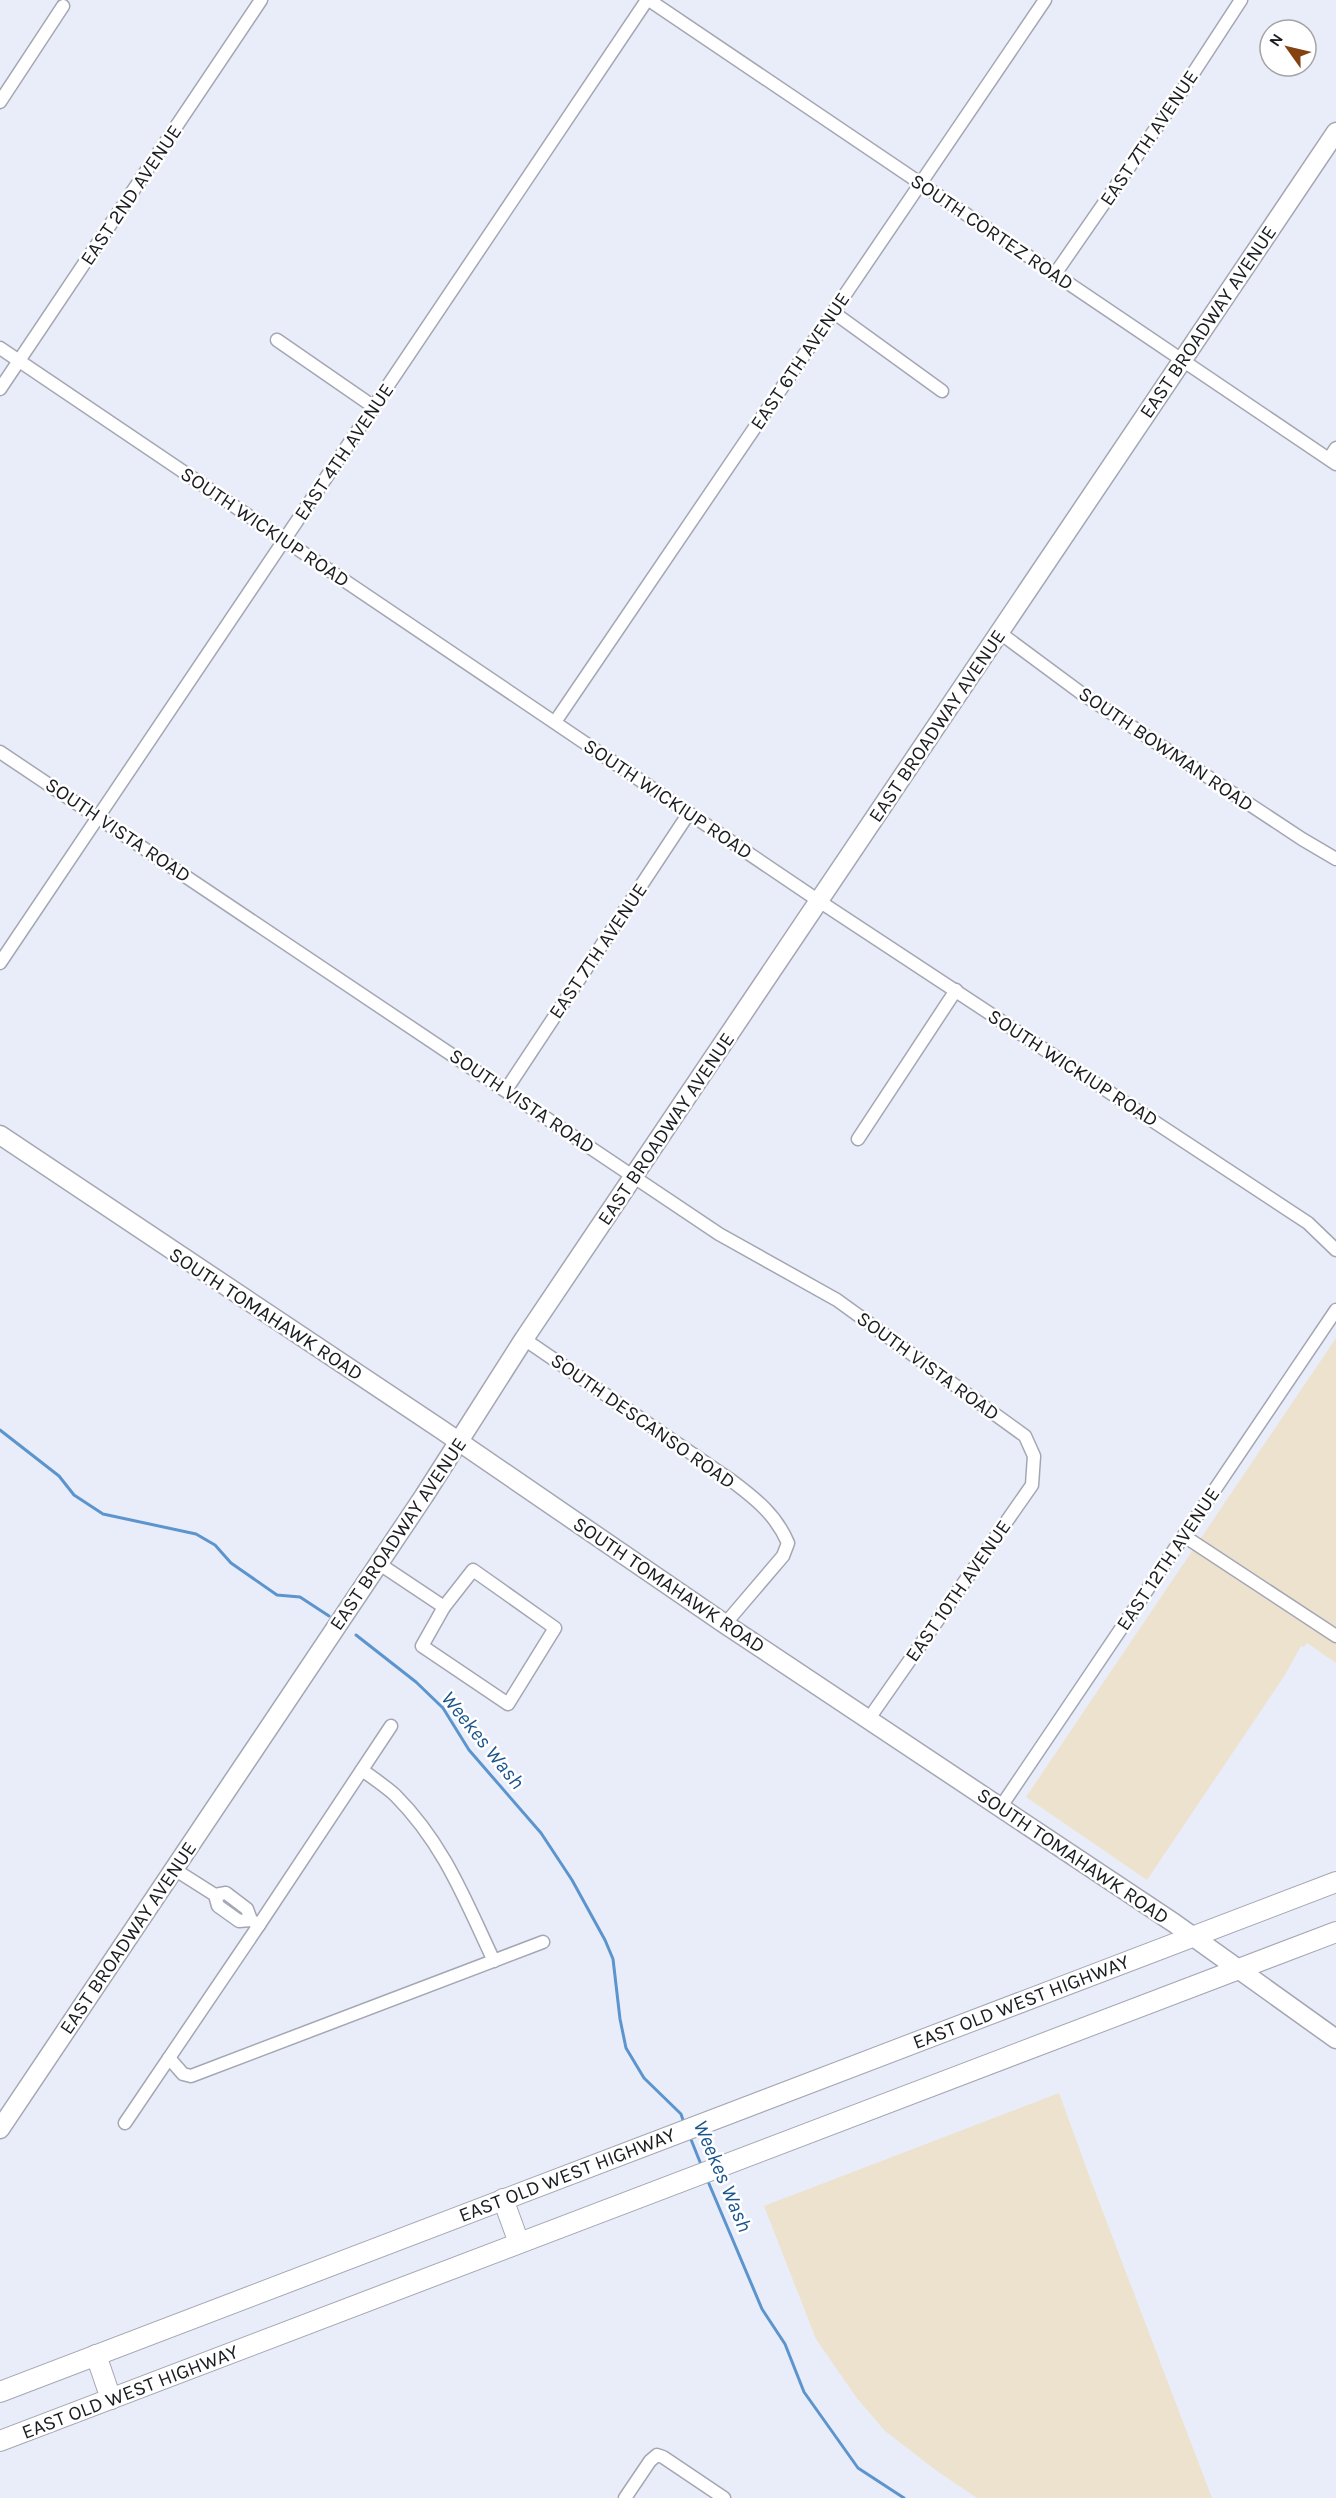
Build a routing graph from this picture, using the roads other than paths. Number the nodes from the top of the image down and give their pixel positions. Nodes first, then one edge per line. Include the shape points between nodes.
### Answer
1 (261, 0) edge
2 (648, 0) edge
3 (1045, 0) edge
4 (1241, 0) edge
5 (63, 6) dead end
6 (0, 102) edge
7 (1336, 132) edge
8 (920, 183) junction
9 (1055, 274) junction
10 (833, 312) junction
11 (277, 340) dead end
12 (0, 348) edge
13 (19, 360) junction
14 (1182, 360) junction
15 (0, 389) edge
16 (942, 391) dead end
17 (374, 407) junction
18 (1336, 448) edge
19 (1332, 461) edge
20 (285, 540) junction
21 (1000, 633) junction
22 (555, 722) junction
23 (0, 752) edge
24 (689, 813) junction
25 (99, 816) junction
26 (1336, 859) edge
27 (819, 901) junction
28 (0, 963) edge
29 (956, 990) junction
30 (506, 1090) junction
31 (0, 1135) edge
32 (858, 1139) dead end
33 (634, 1177) junction
34 (1336, 1250) edge
35 (1336, 1310) edge
36 (524, 1339) junction
37 (459, 1442) junction
38 (1034, 1456) joint
39 (1184, 1536) junction
40 (378, 1563) junction
41 (444, 1607) junction
42 (725, 1624) junction
43 (1336, 1636) edge
44 (868, 1720) junction
45 (391, 1726) dead end
46 (362, 1770) junction
47 (1000, 1808) junction
48 (174, 1869) junction
49 (1336, 1882) edge
50 (255, 1922) junction
51 (1336, 1932) edge
52 (1193, 1937) junction
53 (543, 1942) dead end
54 (494, 1960) junction
55 (1239, 1969) junction
56 (1336, 2039) edge
57 (169, 2058) junction
58 (124, 2123) dead end
59 (0, 2129) edge
60 (503, 2199) junction
61 (519, 2243) junction
62 (96, 2355) junction
63 (0, 2392) edge
64 (111, 2399) junction
65 (0, 2442) edge
66 (625, 2498) edge
67 (724, 2498) edge

1 - 13 street, EAST 2ND AVENUE
2 - 8 street, SOUTH CORTEZ ROAD
2 - 17 street, EAST 4TH AVENUE
3 - 8 street, EAST 6TH AVENUE
4 - 9 street, EAST 7TH AVENUE
5 - 6 street
7 - 14 main road, EAST BROADWAY AVENUE
8 - 9 street, SOUTH CORTEZ ROAD
8 - 10 street, EAST 6TH AVENUE
9 - 14 street, SOUTH CORTEZ ROAD
10 - 16 street
10 - 22 street, EAST 6TH AVENUE
11 - 17 street
12 - 13 street, SOUTH WICKIUP ROAD
13 - 15 street, EAST 2ND AVENUE
13 - 20 street, SOUTH WICKIUP ROAD
14 - 19 street, SOUTH CORTEZ ROAD
14 - 21 main road, EAST BROADWAY AVENUE
17 - 20 street, EAST 4TH AVENUE
18 - 19 street
20 - 22 street, SOUTH WICKIUP ROAD
20 - 25 street, EAST 4TH AVENUE
21 - 26 street, SOUTH BOWMAN ROAD via 1081,693
21 - 27 main road, EAST BROADWAY AVENUE
22 - 24 street, SOUTH WICKIUP ROAD
23 - 25 street, SOUTH VISTA ROAD
24 - 27 street, SOUTH WICKIUP ROAD
24 - 30 street, EAST 7TH AVENUE
25 - 28 street, EAST 4TH AVENUE
25 - 30 street, SOUTH VISTA ROAD
27 - 29 street, SOUTH WICKIUP ROAD
27 - 33 main road, EAST BROADWAY AVENUE
29 - 32 street
29 - 34 street, SOUTH WICKIUP ROAD via 1308,1223
30 - 33 street, SOUTH VISTA ROAD
31 - 37 main road, SOUTH TOMAHAWK ROAD
33 - 36 main road, EAST BROADWAY AVENUE
33 - 38 street, SOUTH VISTA ROAD via 719,1234 837,1300 1025,1436
35 - 39 street, EAST 12TH AVENUE
36 - 37 main road, EAST BROADWAY AVENUE
36 - 42 street, SOUTH DESCANSO ROAD via 762,1504 783,1531 788,1543 783,1556
37 - 40 main road, EAST BROADWAY AVENUE
37 - 42 main road, SOUTH TOMAHAWK ROAD
38 - 44 street, EAST 10TH AVENUE via 1032,1485
39 - 43 street
39 - 47 street, EAST 12TH AVENUE
40 - 41 street
40 - 48 main road, EAST BROADWAY AVENUE
41 - 41 street via 422,1646 508,1704 555,1629 473,1570
42 - 44 main road, SOUTH TOMAHAWK ROAD
44 - 47 main road, SOUTH TOMAHAWK ROAD
45 - 46 street
46 - 50 street
46 - 54 street via 393,1794 442,1852
47 - 52 main road, SOUTH TOMAHAWK ROAD
48 - 50 street via 215,1895 218,1906 239,1921
48 - 59 main road, EAST BROADWAY AVENUE
49 - 52 main road, EAST OLD WEST HIGHWAY
50 - 57 street
51 - 55 main road, EAST OLD WEST HIGHWAY
52 - 55 main road, SOUTH TOMAHAWK ROAD
52 - 60 main road, EAST OLD WEST HIGHWAY
53 - 54 street
54 - 57 street via 191,2076 183,2074
55 - 56 main road, SOUTH TOMAHAWK ROAD
55 - 61 main road, EAST OLD WEST HIGHWAY
57 - 58 street
60 - 61 main road
60 - 62 main road, EAST OLD WEST HIGHWAY
61 - 64 main road, EAST OLD WEST HIGHWAY
62 - 63 main road, EAST OLD WEST HIGHWAY
62 - 64 main road
64 - 65 main road, EAST OLD WEST HIGHWAY
66 - 67 street via 657,2455

